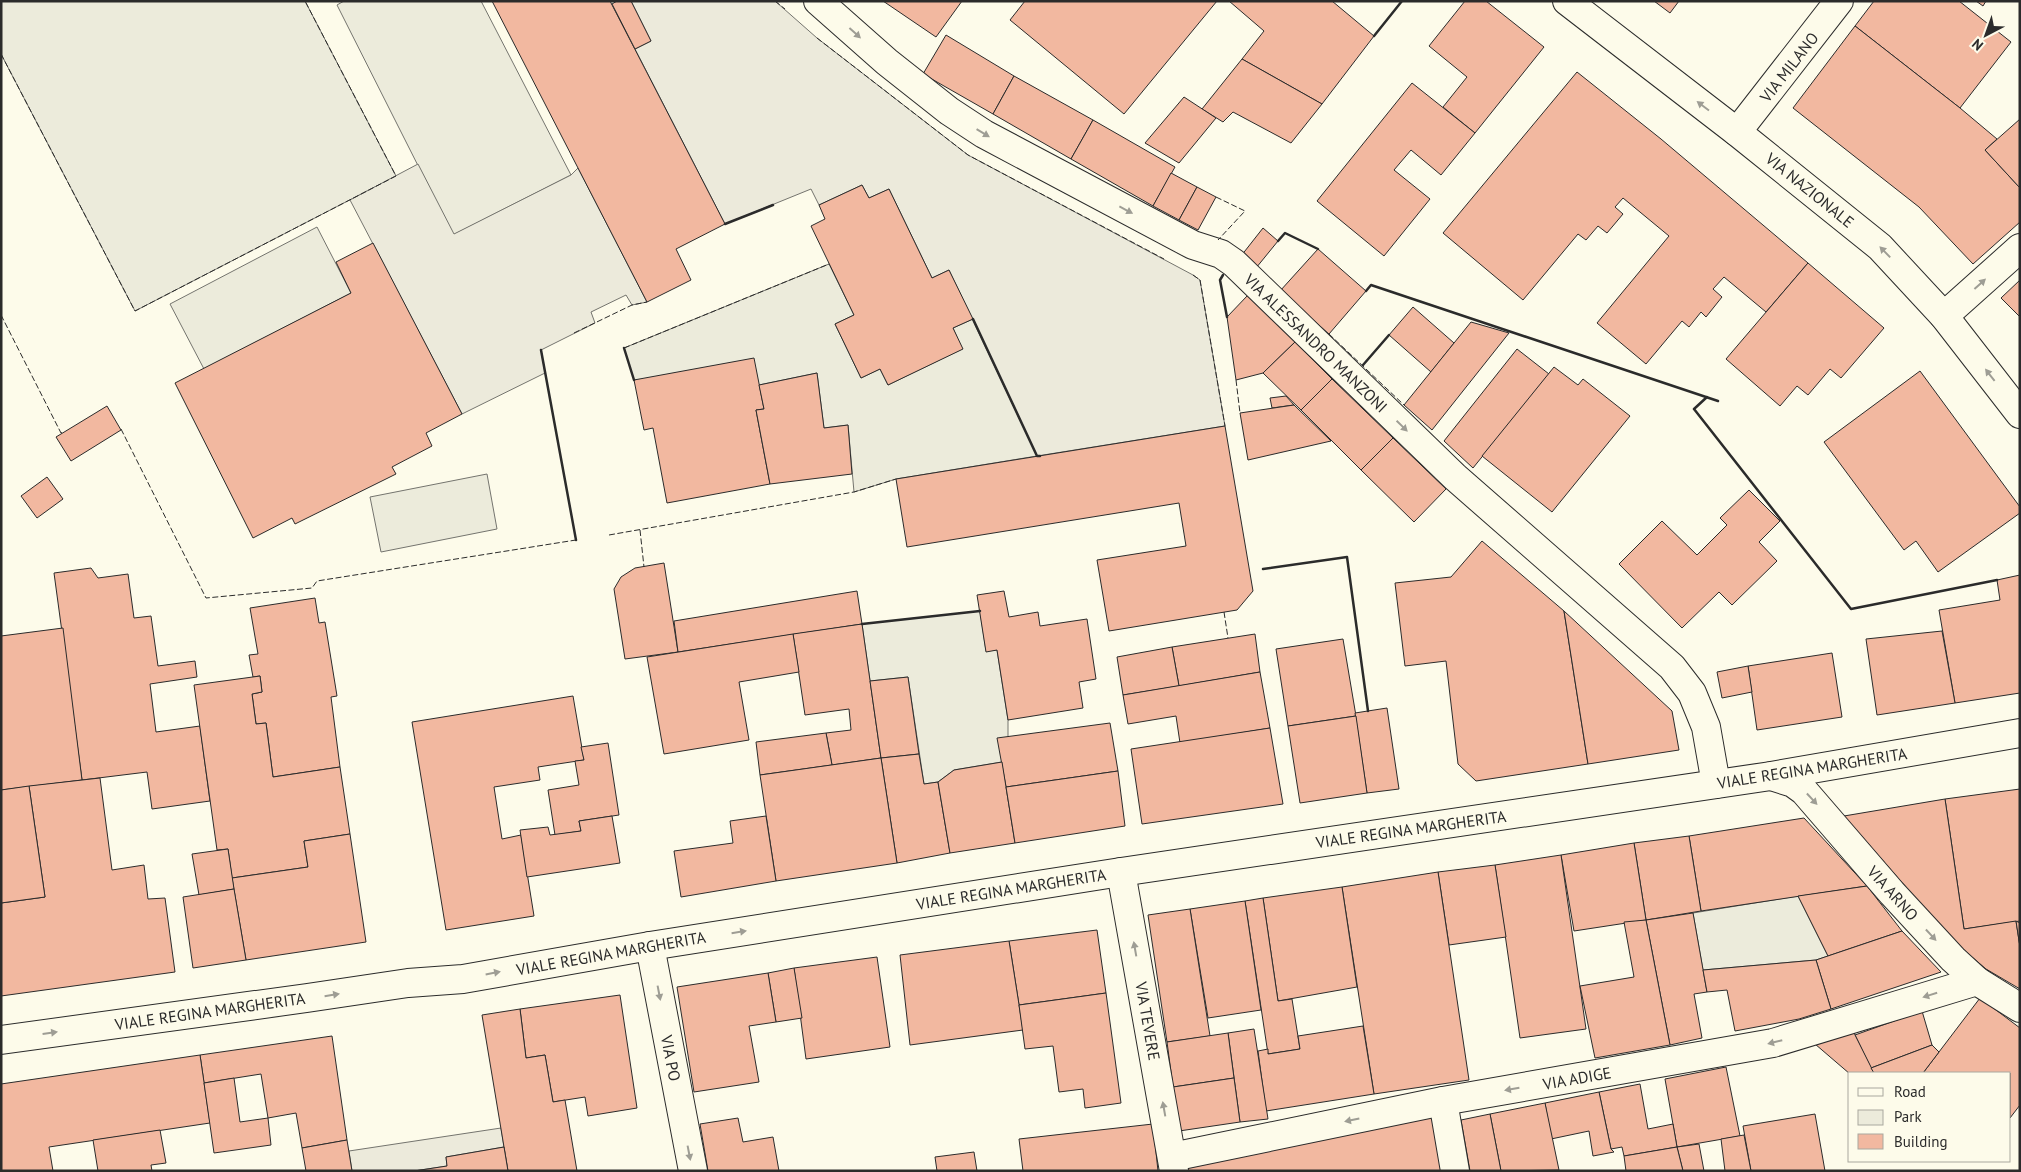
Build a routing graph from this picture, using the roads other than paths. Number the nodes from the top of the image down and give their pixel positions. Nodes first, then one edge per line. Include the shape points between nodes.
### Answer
1 (1567, 1) edge
2 (1839, 1) edge
3 (825, 3) edge
4 (1737, 132) junction
5 (2020, 248) edge
6 (1944, 316) junction
7 (2020, 414) edge
8 (2020, 733) edge
9 (1771, 776) junction
10 (1716, 784) junction
11 (1121, 872) junction
12 (650, 946) junction
13 (1977, 981) junction
14 (2020, 1008) edge
15 (1, 1040) edge
16 (1442, 1102) junction
17 (1173, 1164) edge
18 (693, 1171) edge
19 (1455, 1171) edge

4 -> 1 street, VIA NAZIONALE
2 - 4 street, VIA MILANO
3 -> 10 street, VIA ALESSANDRO MANZONI via 916,87 984,134 1192,245 1221,254 1234,263 1455,477 1672,667 1692,693 1706,727
6 -> 4 street, VIA NAZIONALE via 1880,247
6 -> 5 street
7 -> 6 street, VIA NAZIONALE
8 - 9 street, VIALE REGINA MARGHERITA
9 - 10 street, VIALE REGINA MARGHERITA
9 -> 13 street, VIA ARNO via 1793,783 1804,791 1953,959
10 - 11 street, VIALE REGINA MARGHERITA
12 -> 11 street, VIALE REGINA MARGHERITA
17 -> 11 street, VIA TEVERE
15 -> 12 street, VIALE REGINA MARGHERITA via 408,983 463,979
12 -> 18 street, VIA PO
13 - 14 street, VIA ARNO
13 -> 16 street, VIA ADIGE via 1773,1043
16 -> 17 street, VIA ADIGE
16 - 19 street

